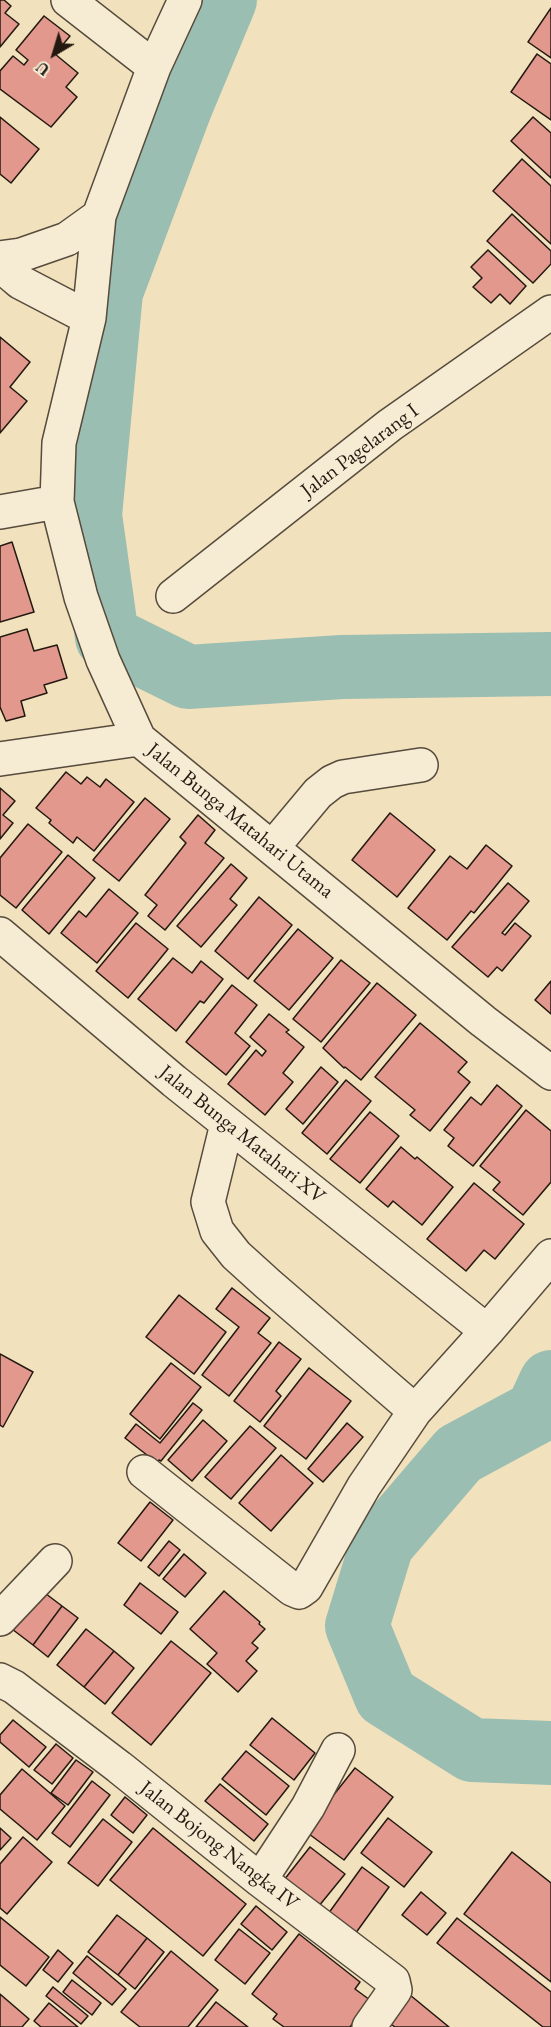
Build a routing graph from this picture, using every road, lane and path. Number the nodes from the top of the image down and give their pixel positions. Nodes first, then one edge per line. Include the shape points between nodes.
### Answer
1 (68, 0) edge
2 (185, 0) edge
3 (154, 67) junction
4 (99, 216) junction
5 (0, 258) edge
6 (0, 265) edge
7 (551, 312) edge
8 (89, 318) junction
9 (57, 502) junction
10 (0, 512) edge
11 (173, 596) dead end
12 (139, 739) junction
13 (0, 759) edge
14 (421, 765) dead end
15 (272, 848) junction
16 (0, 934) edge
17 (551, 1073) edge
18 (227, 1124) junction
19 (551, 1256) edge
20 (488, 1331) junction
21 (415, 1411) junction
22 (144, 1472) dead end
23 (55, 1561) dead end
24 (0, 1619) edge
25 (0, 1680) edge
26 (338, 1750) dead end
27 (260, 1880) junction
28 (369, 2027) edge

1 - 3 street
2 - 3 street, Jalan Bunga Matahari Utama
3 - 4 street, Jalan Bunga Matahari Utama
4 - 5 street via 67,239
4 - 8 street, Jalan Bunga Matahari Utama
6 - 8 street via 20,282
7 - 11 street, Jalan Pagelarang I via 390,425
8 - 9 street, Jalan Bunga Matahari Utama via 59,443
9 - 10 street
9 - 12 street, Jalan Bunga Matahari Utama via 81,597 103,660
12 - 13 street
12 - 15 street, Jalan Bunga Matahari Utama
14 - 15 street via 343,777 332,783 318,793
15 - 17 street, Jalan Bunga Matahari Utama
16 - 18 street, Jalan Bunga Matahari XV
18 - 20 street, Jalan Bunga Matahari XV
18 - 21 street via 208,1202 217,1231 236,1255
19 - 20 street
20 - 21 street
21 - 22 street via 364,1486 306,1587 299,1592
23 - 24 street
25 - 27 street, Jalan Bojong Nangka IV via 119,1767
26 - 27 street via 308,1807
27 - 28 street, Jalan Bojong Nangka IV via 393,1981 395,1990

